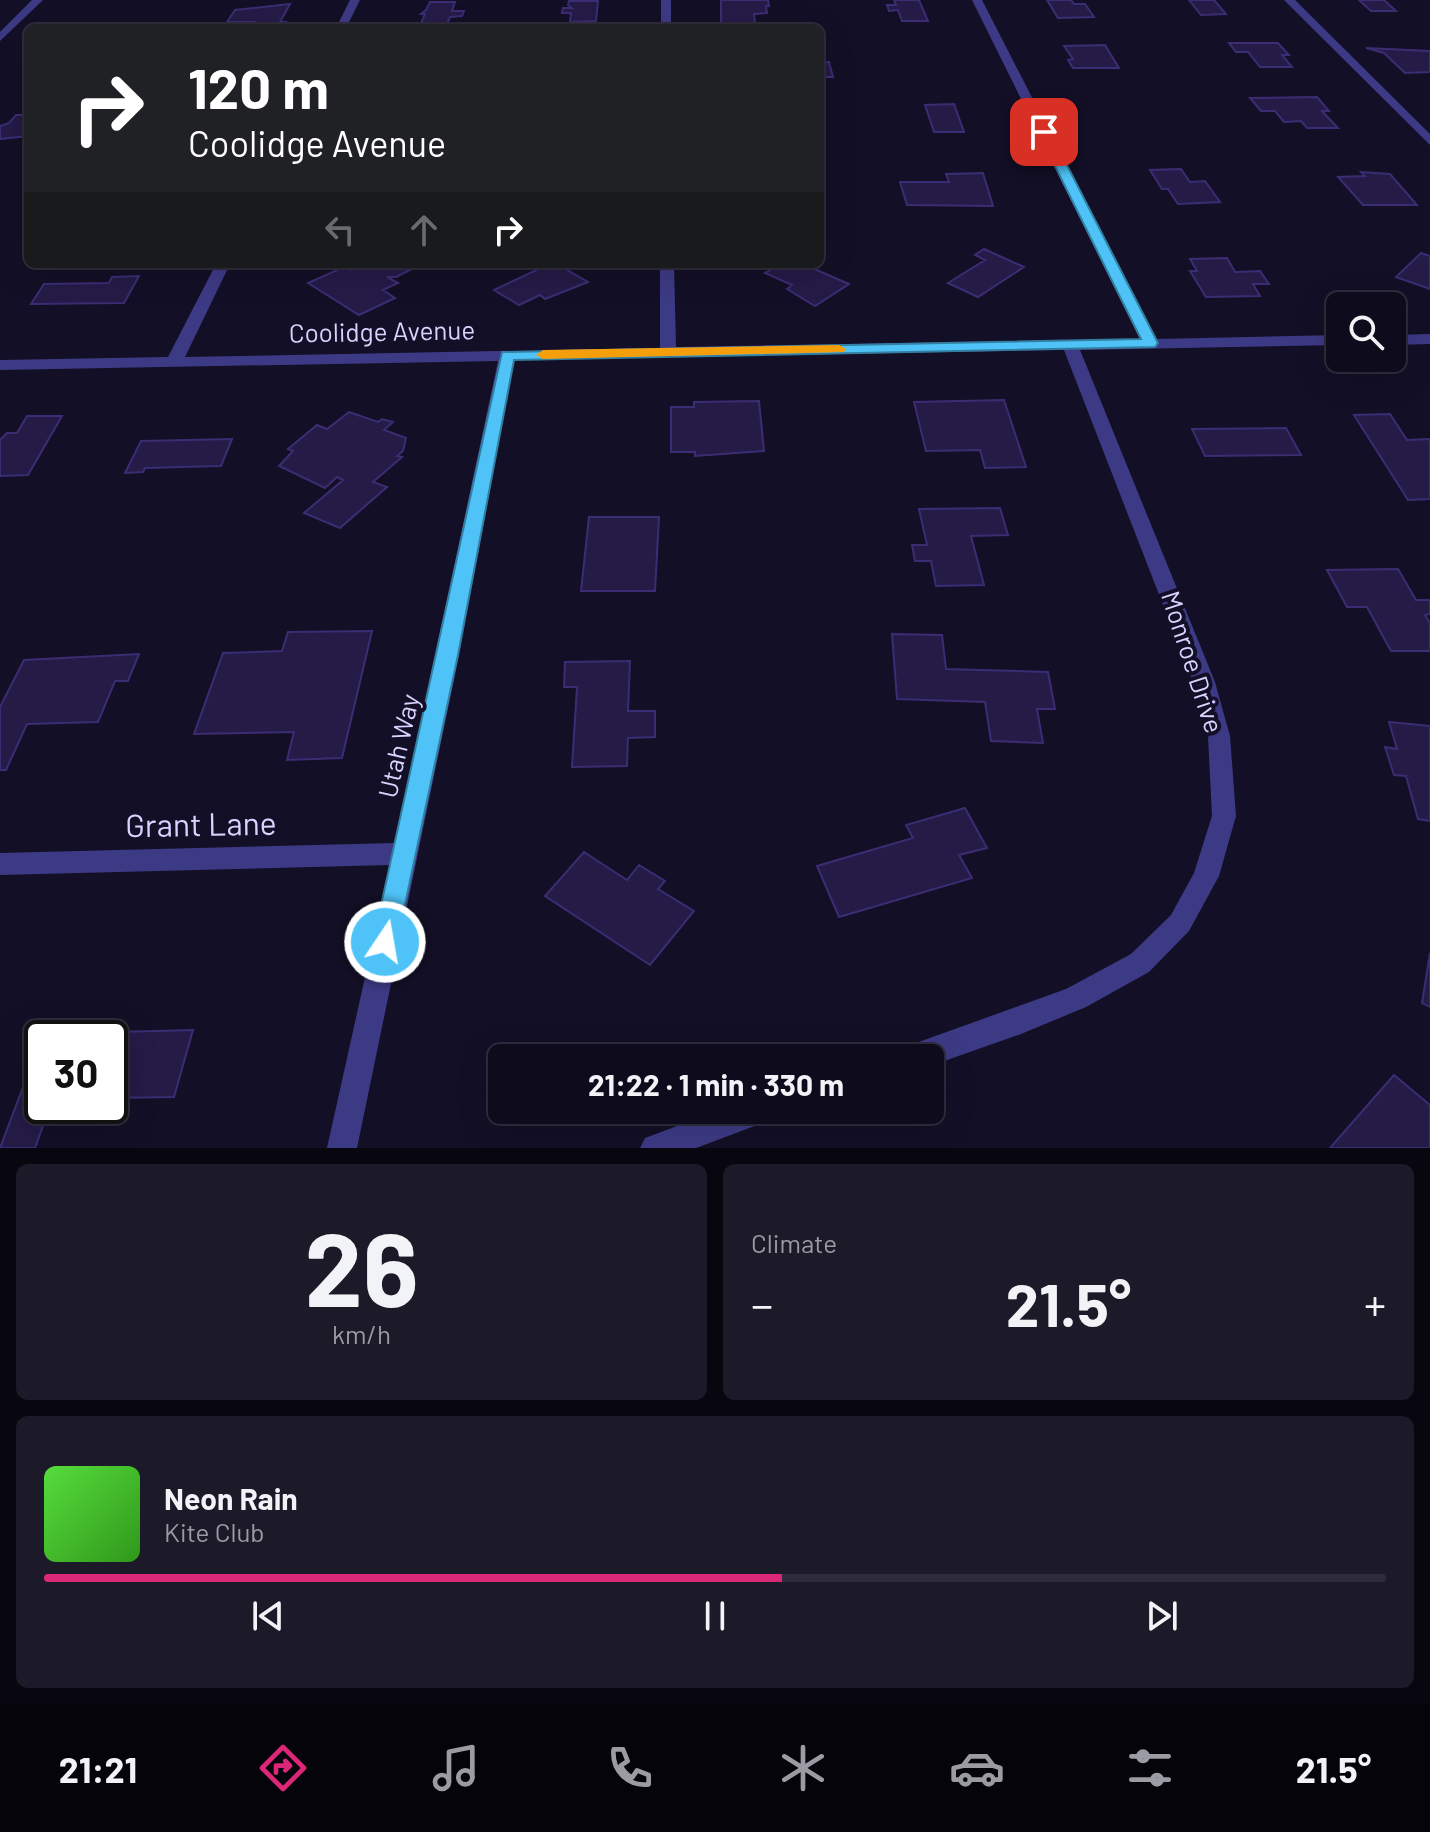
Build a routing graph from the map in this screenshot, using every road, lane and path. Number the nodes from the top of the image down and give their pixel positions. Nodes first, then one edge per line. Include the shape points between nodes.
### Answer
1 (38, 0) edge
2 (355, 0) edge
3 (666, 0) edge
4 (977, 0) edge
5 (1289, 0) edge
6 (343, 24) edge
7 (666, 24) edge
8 (0, 38) edge
9 (1430, 141) edge
10 (221, 268) edge
11 (667, 268) edge
12 (1430, 339) edge
13 (1326, 340) edge
14 (1406, 340) edge
15 (1150, 343) junction
16 (1070, 345) junction
17 (668, 352) junction
18 (507, 356) junction
19 (174, 362) junction
20 (0, 365) edge
21 (404, 854) junction
22 (0, 864) edge
23 (944, 1046) edge
24 (722, 1124) edge
25 (342, 1148) edge
26 (655, 1148) edge

1 - 8 street
2 - 6 street
3 - 7 street
4 - 15 street
5 - 9 street
10 - 19 street
11 - 17 street
12 - 14 street
13 - 15 street, Coolidge Avenue
15 - 16 street, Coolidge Avenue
16 - 17 street, Coolidge Avenue
16 - 23 street, Monroe Drive via 1204,682 1219,736 1224,816 1206,876 1180,923 1140,963 1076,998
17 - 18 street, Coolidge Avenue
18 - 19 street, Coolidge Avenue
18 - 21 street, Utah Way
19 - 20 street, Coolidge Avenue
21 - 22 street, Grant Lane
21 - 25 street, Utah Way
24 - 26 street

